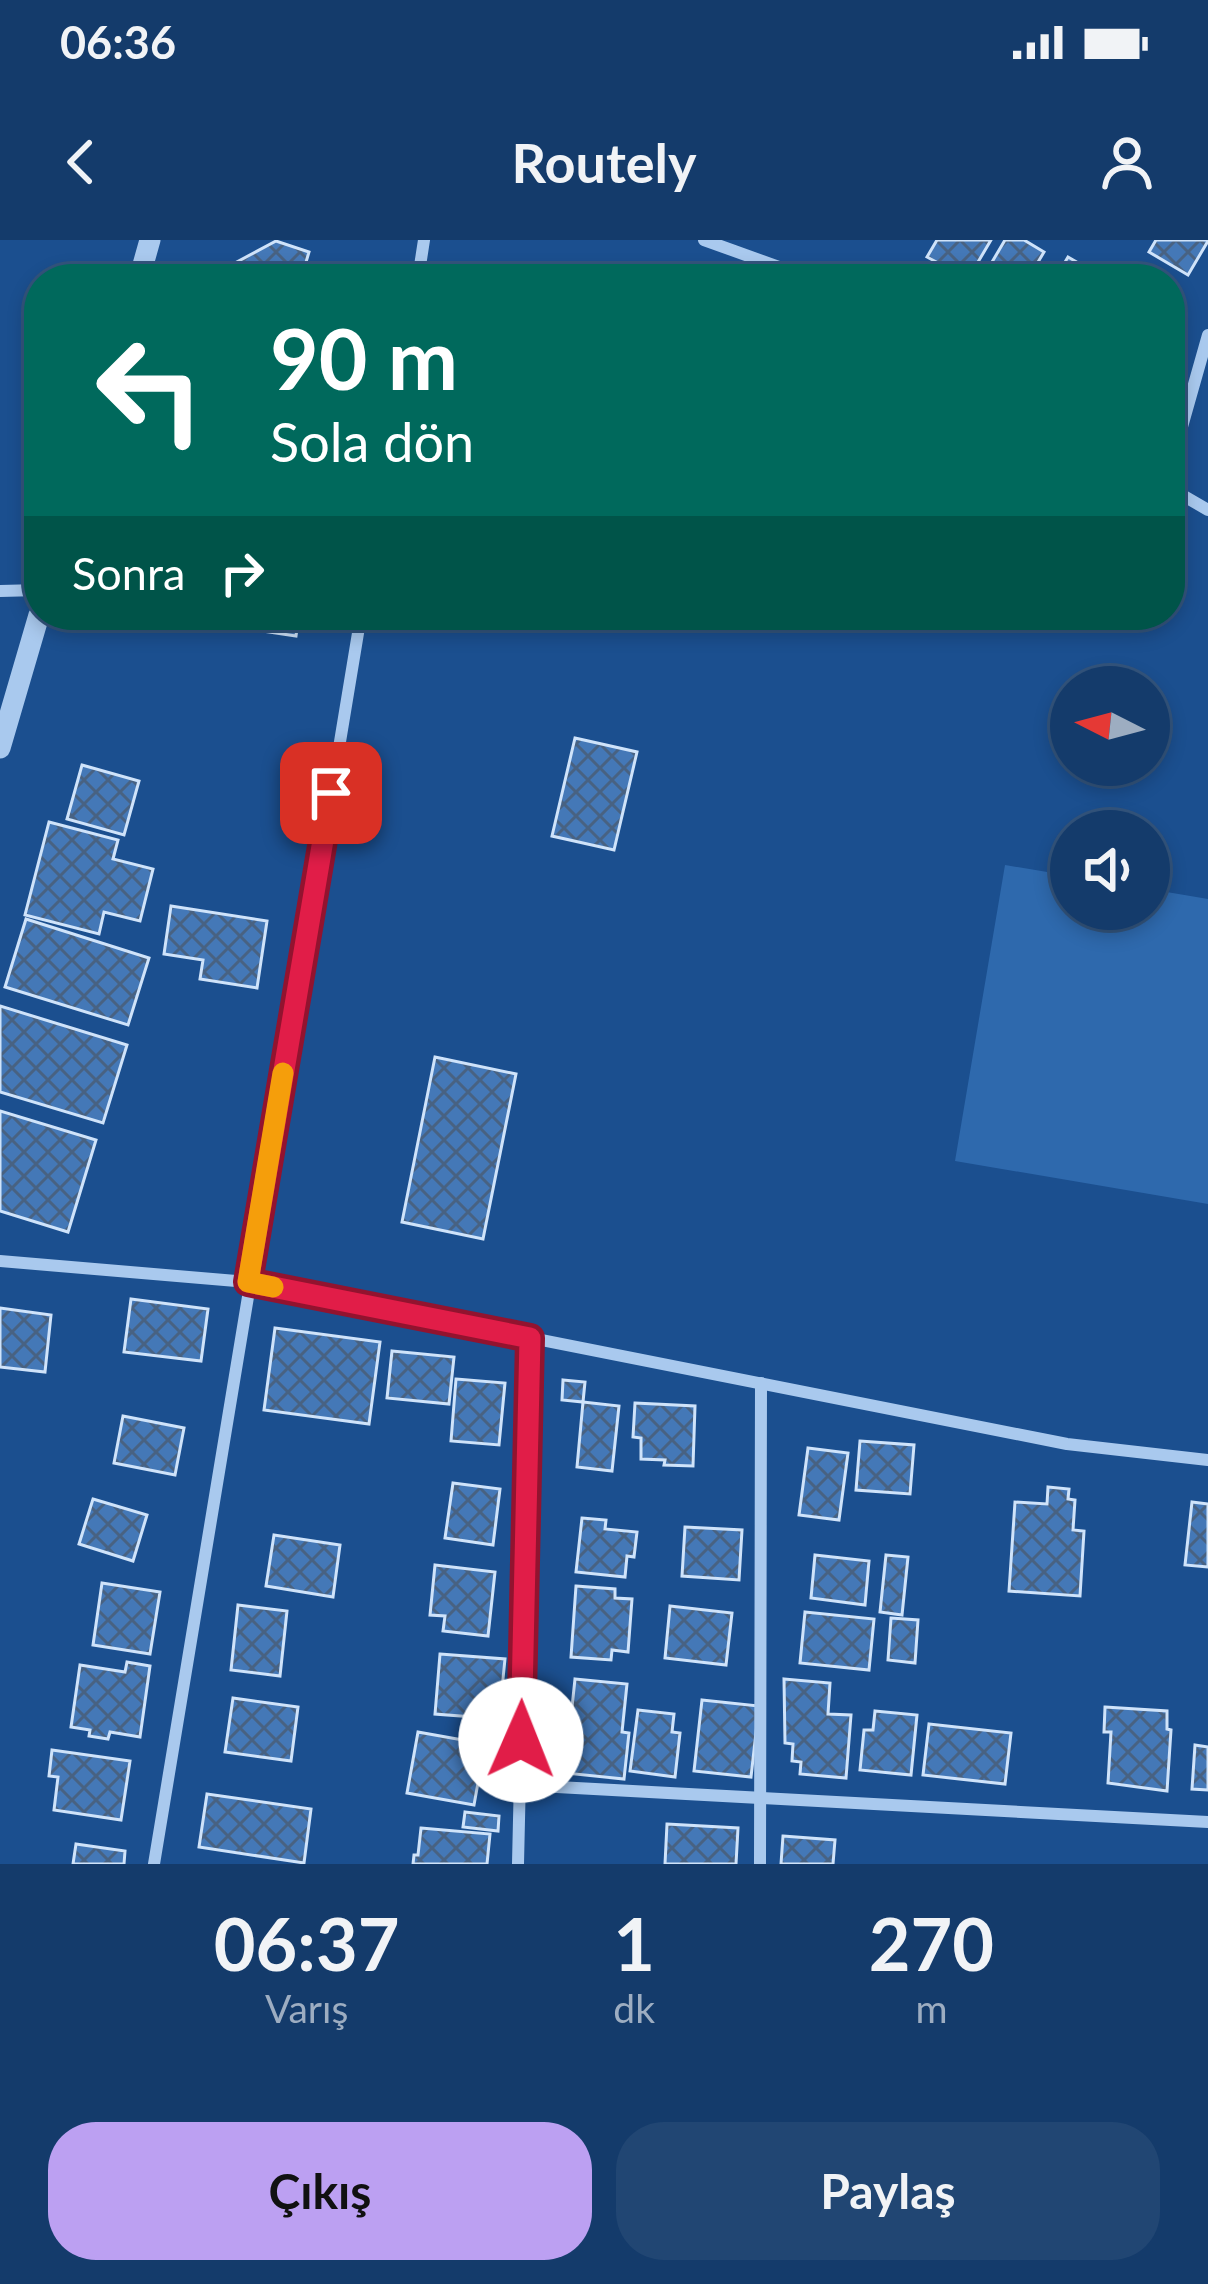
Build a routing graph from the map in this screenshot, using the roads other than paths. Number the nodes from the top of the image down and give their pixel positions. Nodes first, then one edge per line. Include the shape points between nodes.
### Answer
1 (704, 240) edge
2 (770, 264) edge
3 (1208, 335) edge
4 (1185, 416) edge
5 (35, 630) edge
6 (358, 630) edge
7 (0, 748) edge
8 (0, 1261) edge
9 (248, 1282) junction
10 (530, 1338) junction
11 (761, 1383) junction
12 (1208, 1460) edge
13 (520, 1785) junction
14 (762, 1798) junction
15 (1208, 1822) edge
16 (154, 1864) edge
17 (518, 1864) edge
18 (760, 1864) edge

1 - 2 street
3 - 4 street
5 - 7 street
6 - 9 street
8 - 9 street
9 - 10 street
9 - 16 street
10 - 11 street
10 - 13 street
11 - 12 street via 1067,1444
11 - 14 street
13 - 14 street
13 - 17 street
14 - 15 street
14 - 18 street

